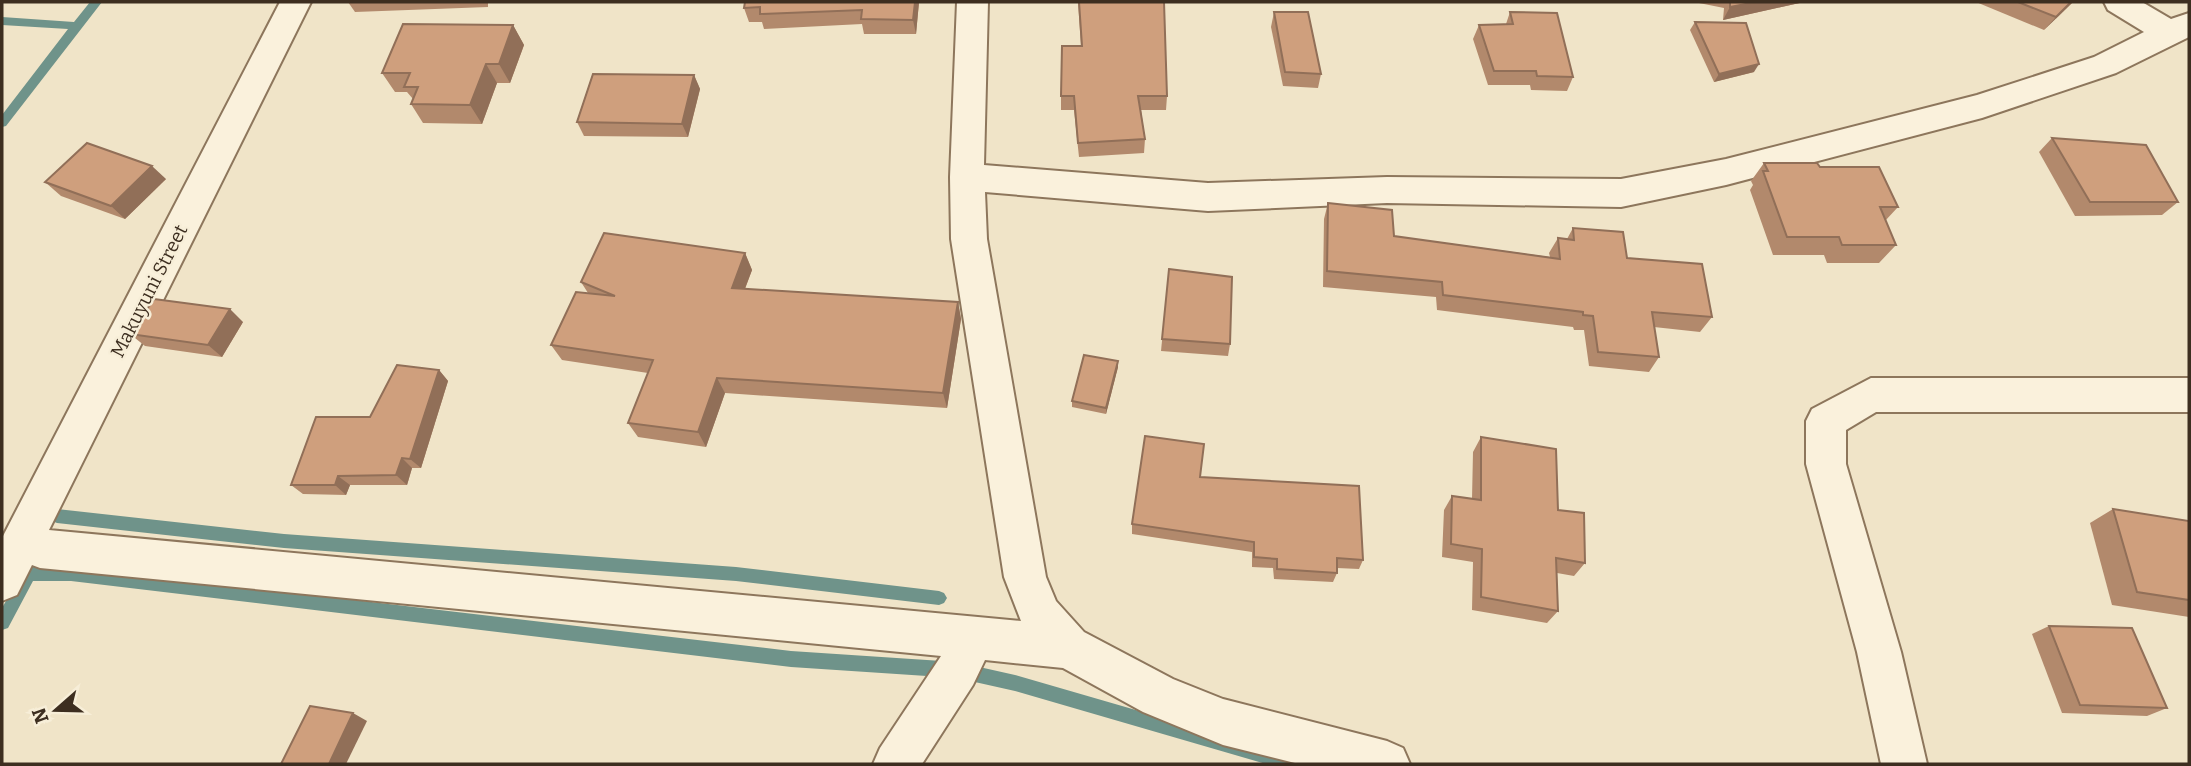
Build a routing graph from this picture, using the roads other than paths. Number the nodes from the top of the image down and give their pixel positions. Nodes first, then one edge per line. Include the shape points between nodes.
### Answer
1 (295, 2) edge
2 (972, 2) edge
3 (2119, 2) edge
4 (2180, 29) edge
5 (967, 177) junction
6 (2189, 395) edge
7 (24, 538) junction
8 (2, 581) edge
9 (973, 638) junction
10 (1069, 647) junction
11 (896, 764) edge
12 (1387, 764) edge
13 (1904, 764) edge

1 - 7 street, Makuyuni Street
2 - 5 street
3 - 4 street
4 - 5 street via 2105,65 1982,106 1832,146 1621,193 1387,190 1208,197
5 - 10 street via 969,239 1025,577 1040,615
6 - 13 street via 1871,395 1826,421 1826,464 1880,652
7 - 8 street, Makuyuni Street
7 - 9 street via 40,549
9 - 10 street
9 - 11 street
10 - 12 street via 1159,696 1223,722

